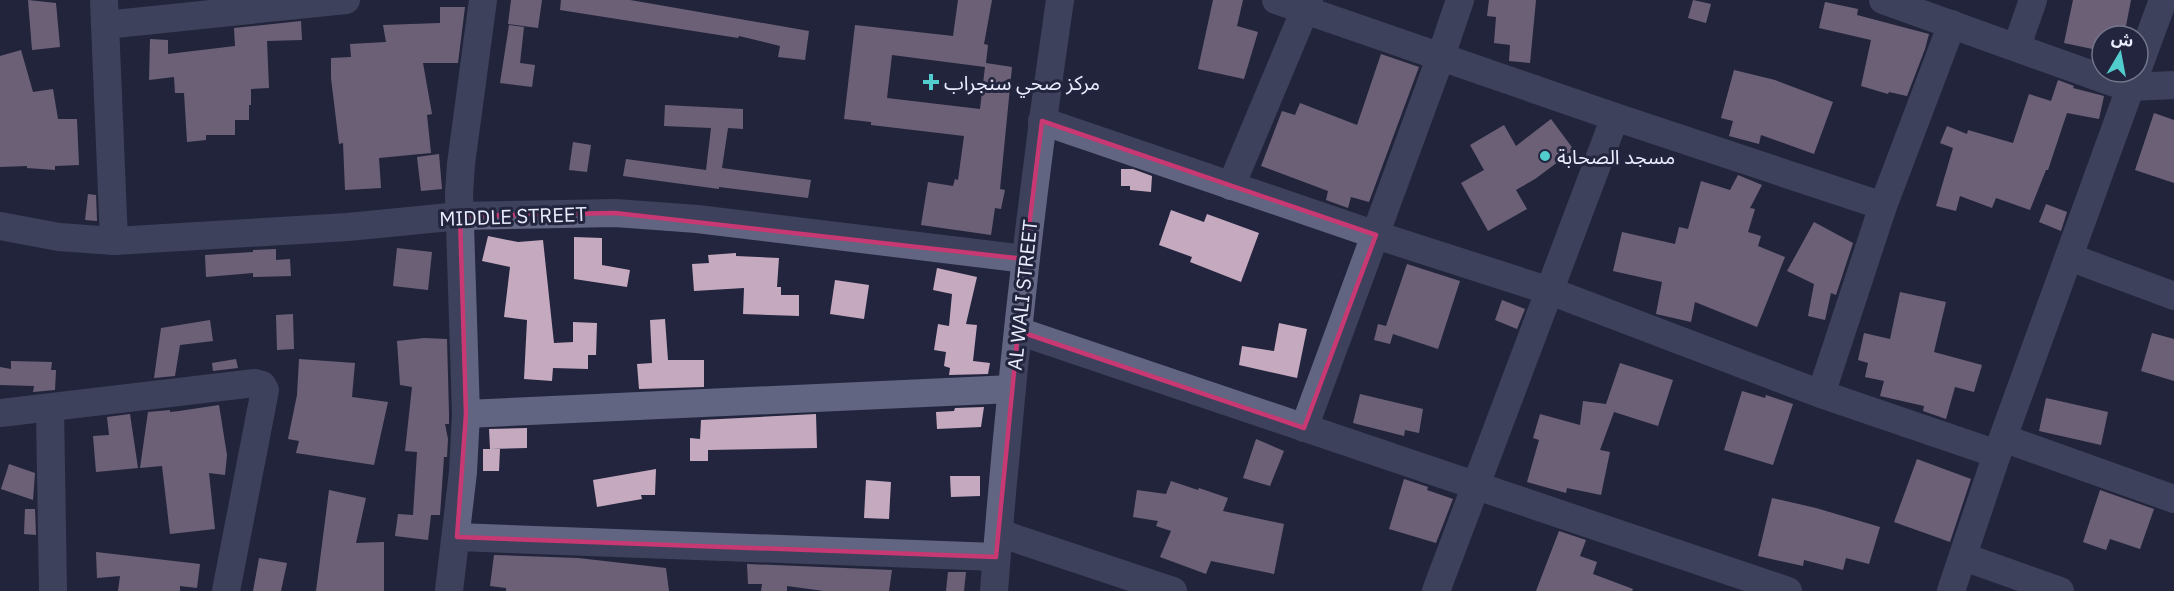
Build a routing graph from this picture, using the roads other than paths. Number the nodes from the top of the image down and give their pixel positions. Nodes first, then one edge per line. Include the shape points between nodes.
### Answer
1 (346, 0) edge
2 (483, 0) edge
3 (1060, 0) edge
4 (1276, 0) edge
5 (1460, 0) edge
6 (1883, 0) edge
7 (2033, 0) edge
8 (2163, 0) edge
9 (294, 3) edge
10 (1306, 5) edge
11 (105, 12) edge
12 (1952, 24) junction
13 (2150, 35) edge
14 (2017, 46) junction
15 (1441, 56) junction
16 (2090, 74) edge
17 (2150, 79) edge
18 (2132, 84) edge
19 (2174, 85) edge
20 (1615, 117) junction
21 (1042, 122) junction
22 (1231, 186) junction
23 (1883, 206) junction
24 (460, 216) junction
25 (0, 225) edge
26 (1376, 235) junction
27 (114, 241) junction
28 (2069, 257) junction
29 (1025, 259) junction
30 (1550, 291) junction
31 (2174, 296) edge
32 (1018, 331) junction
33 (1012, 389) junction
34 (1821, 394) junction
35 (50, 408) junction
36 (0, 413) edge
37 (466, 414) junction
38 (1304, 428) junction
39 (2000, 446) junction
40 (1475, 486) junction
41 (2174, 499) edge
42 (457, 537) junction
43 (998, 545) junction
44 (1964, 557) junction
45 (53, 591) edge
46 (226, 591) edge
47 (449, 591) edge
48 (994, 591) edge
49 (1173, 591) edge
50 (1436, 591) edge
51 (1788, 591) edge
52 (1951, 591) edge
53 (2060, 591) edge

1 - 9 street
2 - 24 street via 461,164
3 - 21 street, AL WALI STREET
4 - 10 street
5 - 15 street
6 - 12 street
7 - 14 street
8 - 13 street
9 - 11 street
10 - 15 street
10 - 22 street
11 - 27 street
12 - 14 street
12 - 23 street
14 - 16 street
15 - 20 street
15 - 26 street
17 - 19 street
18 - 28 street
20 - 23 street
20 - 30 street
21 - 22 street
21 - 29 street, AL WALI STREET
22 - 26 street
23 - 34 street
24 - 27 street, MIDDLE STREET
24 - 29 street, MIDDLE STREET via 615,213 698,219
24 - 37 street
25 - 27 street, MIDDLE STREET via 59,237
26 - 30 street
26 - 38 street
28 - 31 street
28 - 39 street
29 - 32 street, AL WALI STREET
30 - 34 street
30 - 40 street
32 - 33 street, AL WALI STREET
32 - 38 street
33 - 37 street
33 - 43 street, AL WALI STREET
34 - 39 street
35 - 36 street
35 - 45 street
35 - 46 street via 262,385 265,390
37 - 42 street
38 - 40 street
39 - 41 street
39 - 44 street
40 - 50 street
40 - 51 street
42 - 43 street
42 - 47 street
43 - 48 street, AL WALI STREET
43 - 49 street
44 - 52 street
44 - 53 street

